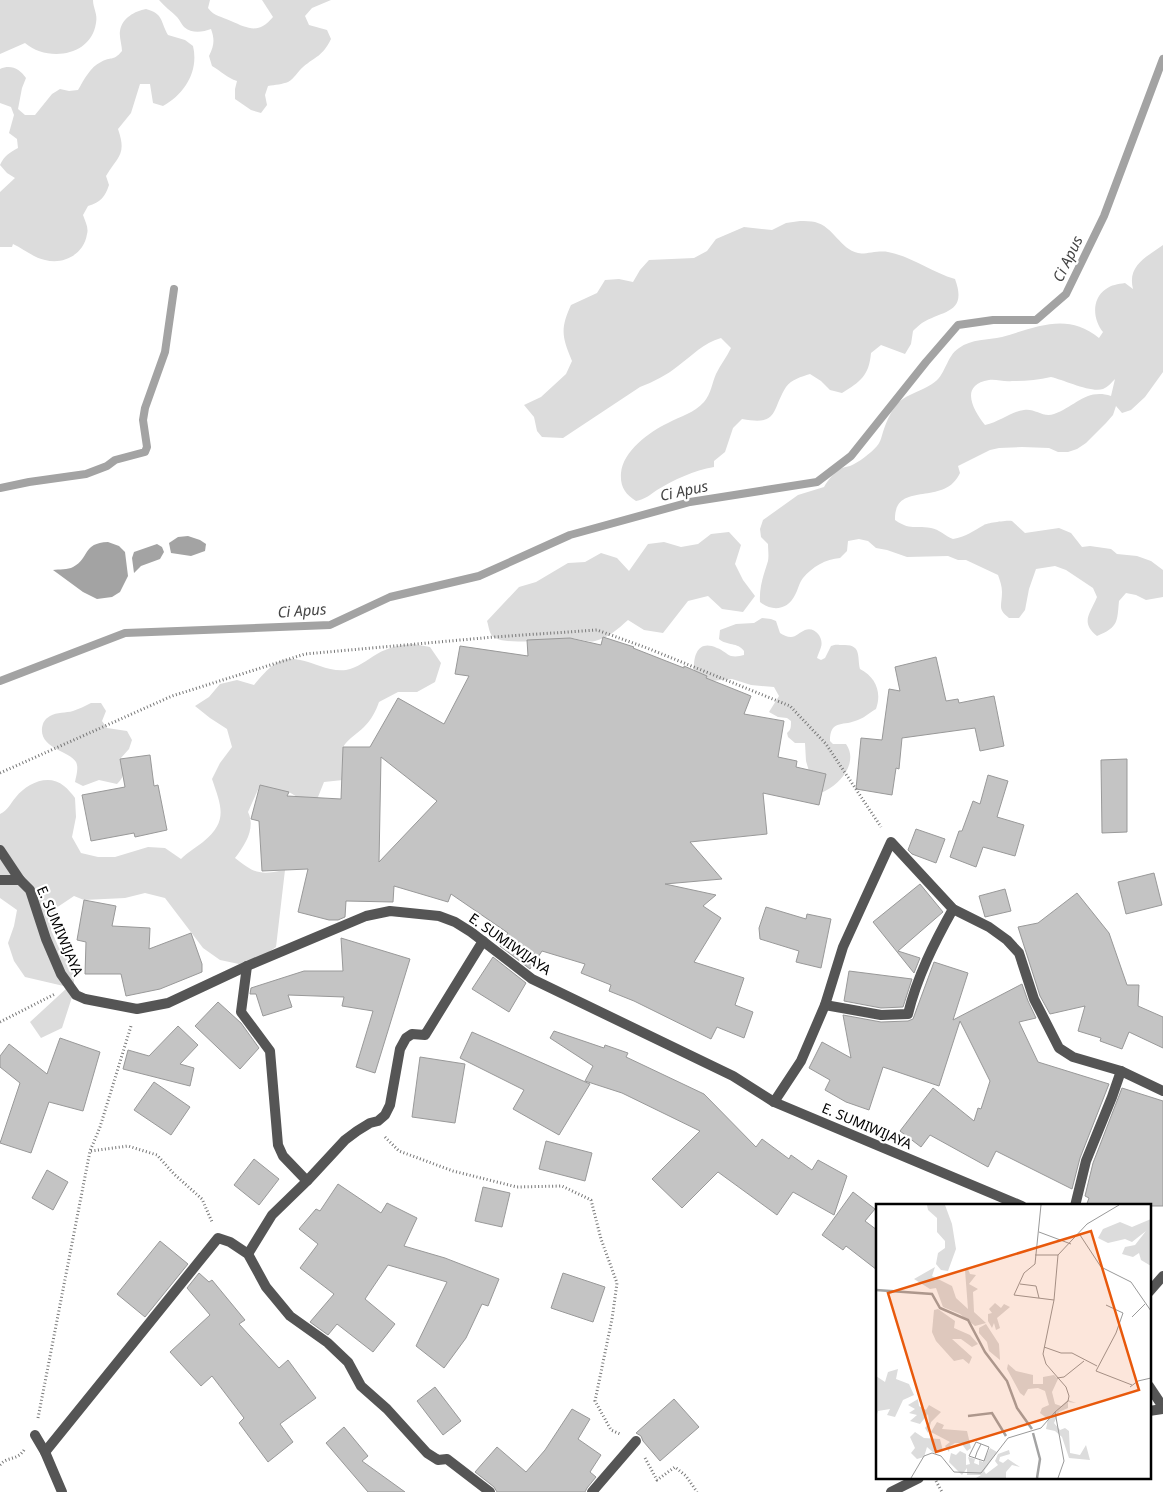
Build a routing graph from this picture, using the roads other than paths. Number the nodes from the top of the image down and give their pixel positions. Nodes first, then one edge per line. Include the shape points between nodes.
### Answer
1 (0, 850) edge
2 (0, 880) edge
3 (20, 880) junction
4 (953, 909) junction
5 (483, 941) junction
6 (248, 966) junction
7 (825, 1005) junction
8 (1121, 1071) junction
9 (1163, 1091) edge
10 (774, 1102) junction
11 (307, 1181) junction
12 (1017, 1204) edge
13 (1075, 1204) edge
14 (248, 1254) junction
15 (1163, 1276) edge
16 (1150, 1291) edge
17 (1150, 1388) edge
18 (1163, 1408) edge
19 (1150, 1411) edge
20 (35, 1434) road end
21 (636, 1441) road end
22 (45, 1452) junction
23 (915, 1480) edge
24 (62, 1492) edge
25 (490, 1492) edge
26 (592, 1492) edge
27 (891, 1492) edge

1 - 3 street
2 - 3 street, E. SUMIWIJAYA
3 - 6 street, E. SUMIWIJAYA via 30,890 61,974 76,995 85,999 137,1009 168,1003
4 - 7 street via 935,940 908,1014 881,1016
4 - 7 street via 891,842 843,947
4 - 8 street via 989,927 1019,953 1034,1000 1059,1048 1074,1057
5 - 6 street, E. SUMIWIJAYA via 440,916 390,911 366,916
5 - 10 street, E. SUMIWIJAYA via 532,979 733,1076
5 - 11 street via 425,1035 412,1034 406,1038 400,1049 390,1105 385,1115 345,1140
6 - 11 street via 240,1012 270,1050 278,1145 283,1156
7 - 10 street via 801,1061
8 - 9 street
8 - 13 street via 1086,1161
10 - 12 street, E. SUMIWIJAYA
11 - 14 street via 272,1215
14 - 22 street via 218,1238
14 - 25 street via 266,1286 290,1316 348,1362 361,1386 387,1408 427,1453 438,1460 447,1459
15 - 16 street
17 - 18 street
18 - 19 street
20 - 22 street
21 - 26 street
22 - 24 street
23 - 27 street

